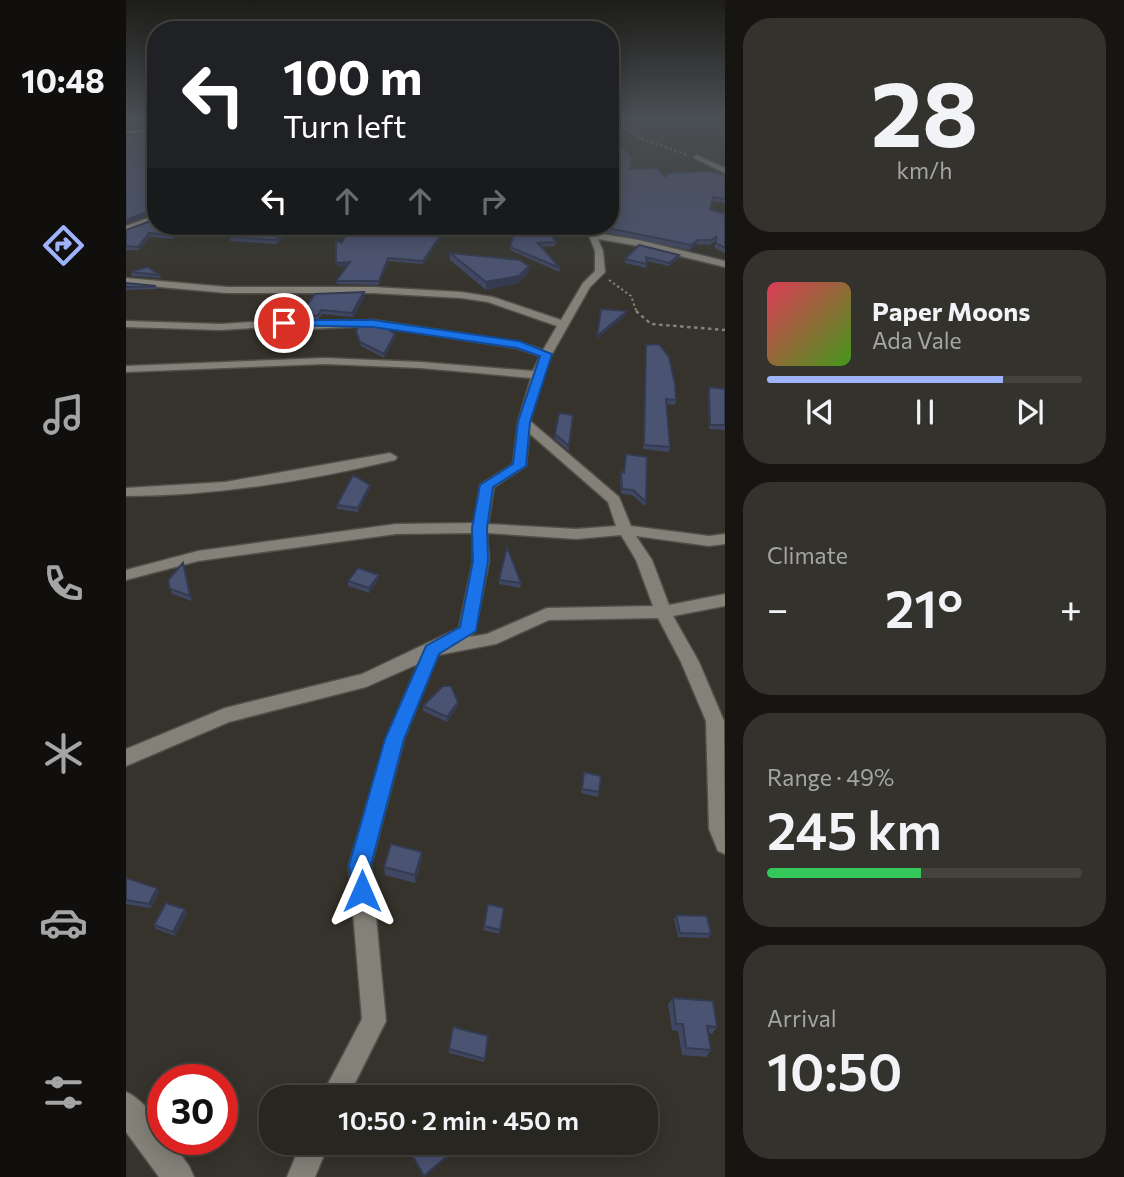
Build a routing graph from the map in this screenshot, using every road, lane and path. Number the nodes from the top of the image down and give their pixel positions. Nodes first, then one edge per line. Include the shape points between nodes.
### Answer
1 (147, 221) edge
2 (126, 229) edge
3 (592, 235) edge
4 (609, 235) edge
5 (725, 264) edge
6 (600, 272) junction
7 (126, 281) edge
8 (126, 324) edge
9 (564, 325) junction
10 (725, 330) edge
11 (546, 354) junction
12 (126, 369) edge
13 (537, 375) junction
14 (524, 422) junction
15 (390, 457) dead end
16 (126, 492) edge
17 (480, 528) junction
18 (625, 530) junction
19 (725, 539) edge
20 (126, 575) edge
21 (725, 600) edge
22 (663, 612) junction
23 (432, 650) junction
24 (126, 758) edge
25 (725, 844) edge
26 (340, 1085) edge
27 (126, 1107) edge
28 (310, 1155) edge
29 (178, 1177) edge
30 (301, 1177) edge

1 - 2 street
3 - 6 street
4 - 5 street
6 - 9 street via 586,285
6 - 10 path via 631,296 637,313 652,324
7 - 9 street via 227,290 461,295 490,299
8 - 11 street via 373,323 519,345
9 - 11 street
11 - 13 street
12 - 13 street via 325,361
13 - 14 street
14 - 17 street via 519,466 487,485
14 - 18 street via 614,500
15 - 16 street via 164,494
17 - 18 street via 576,534
17 - 20 street via 396,529 310,539 198,556
17 - 23 street via 481,561 467,631
18 - 19 street
18 - 22 street via 645,560
21 - 22 street
22 - 23 street via 547,614 490,640
22 - 25 street via 715,721 719,829
23 - 24 street via 366,680 225,715
23 - 26 street via 395,739 360,865 374,1021
27 - 29 main road
28 - 30 street

